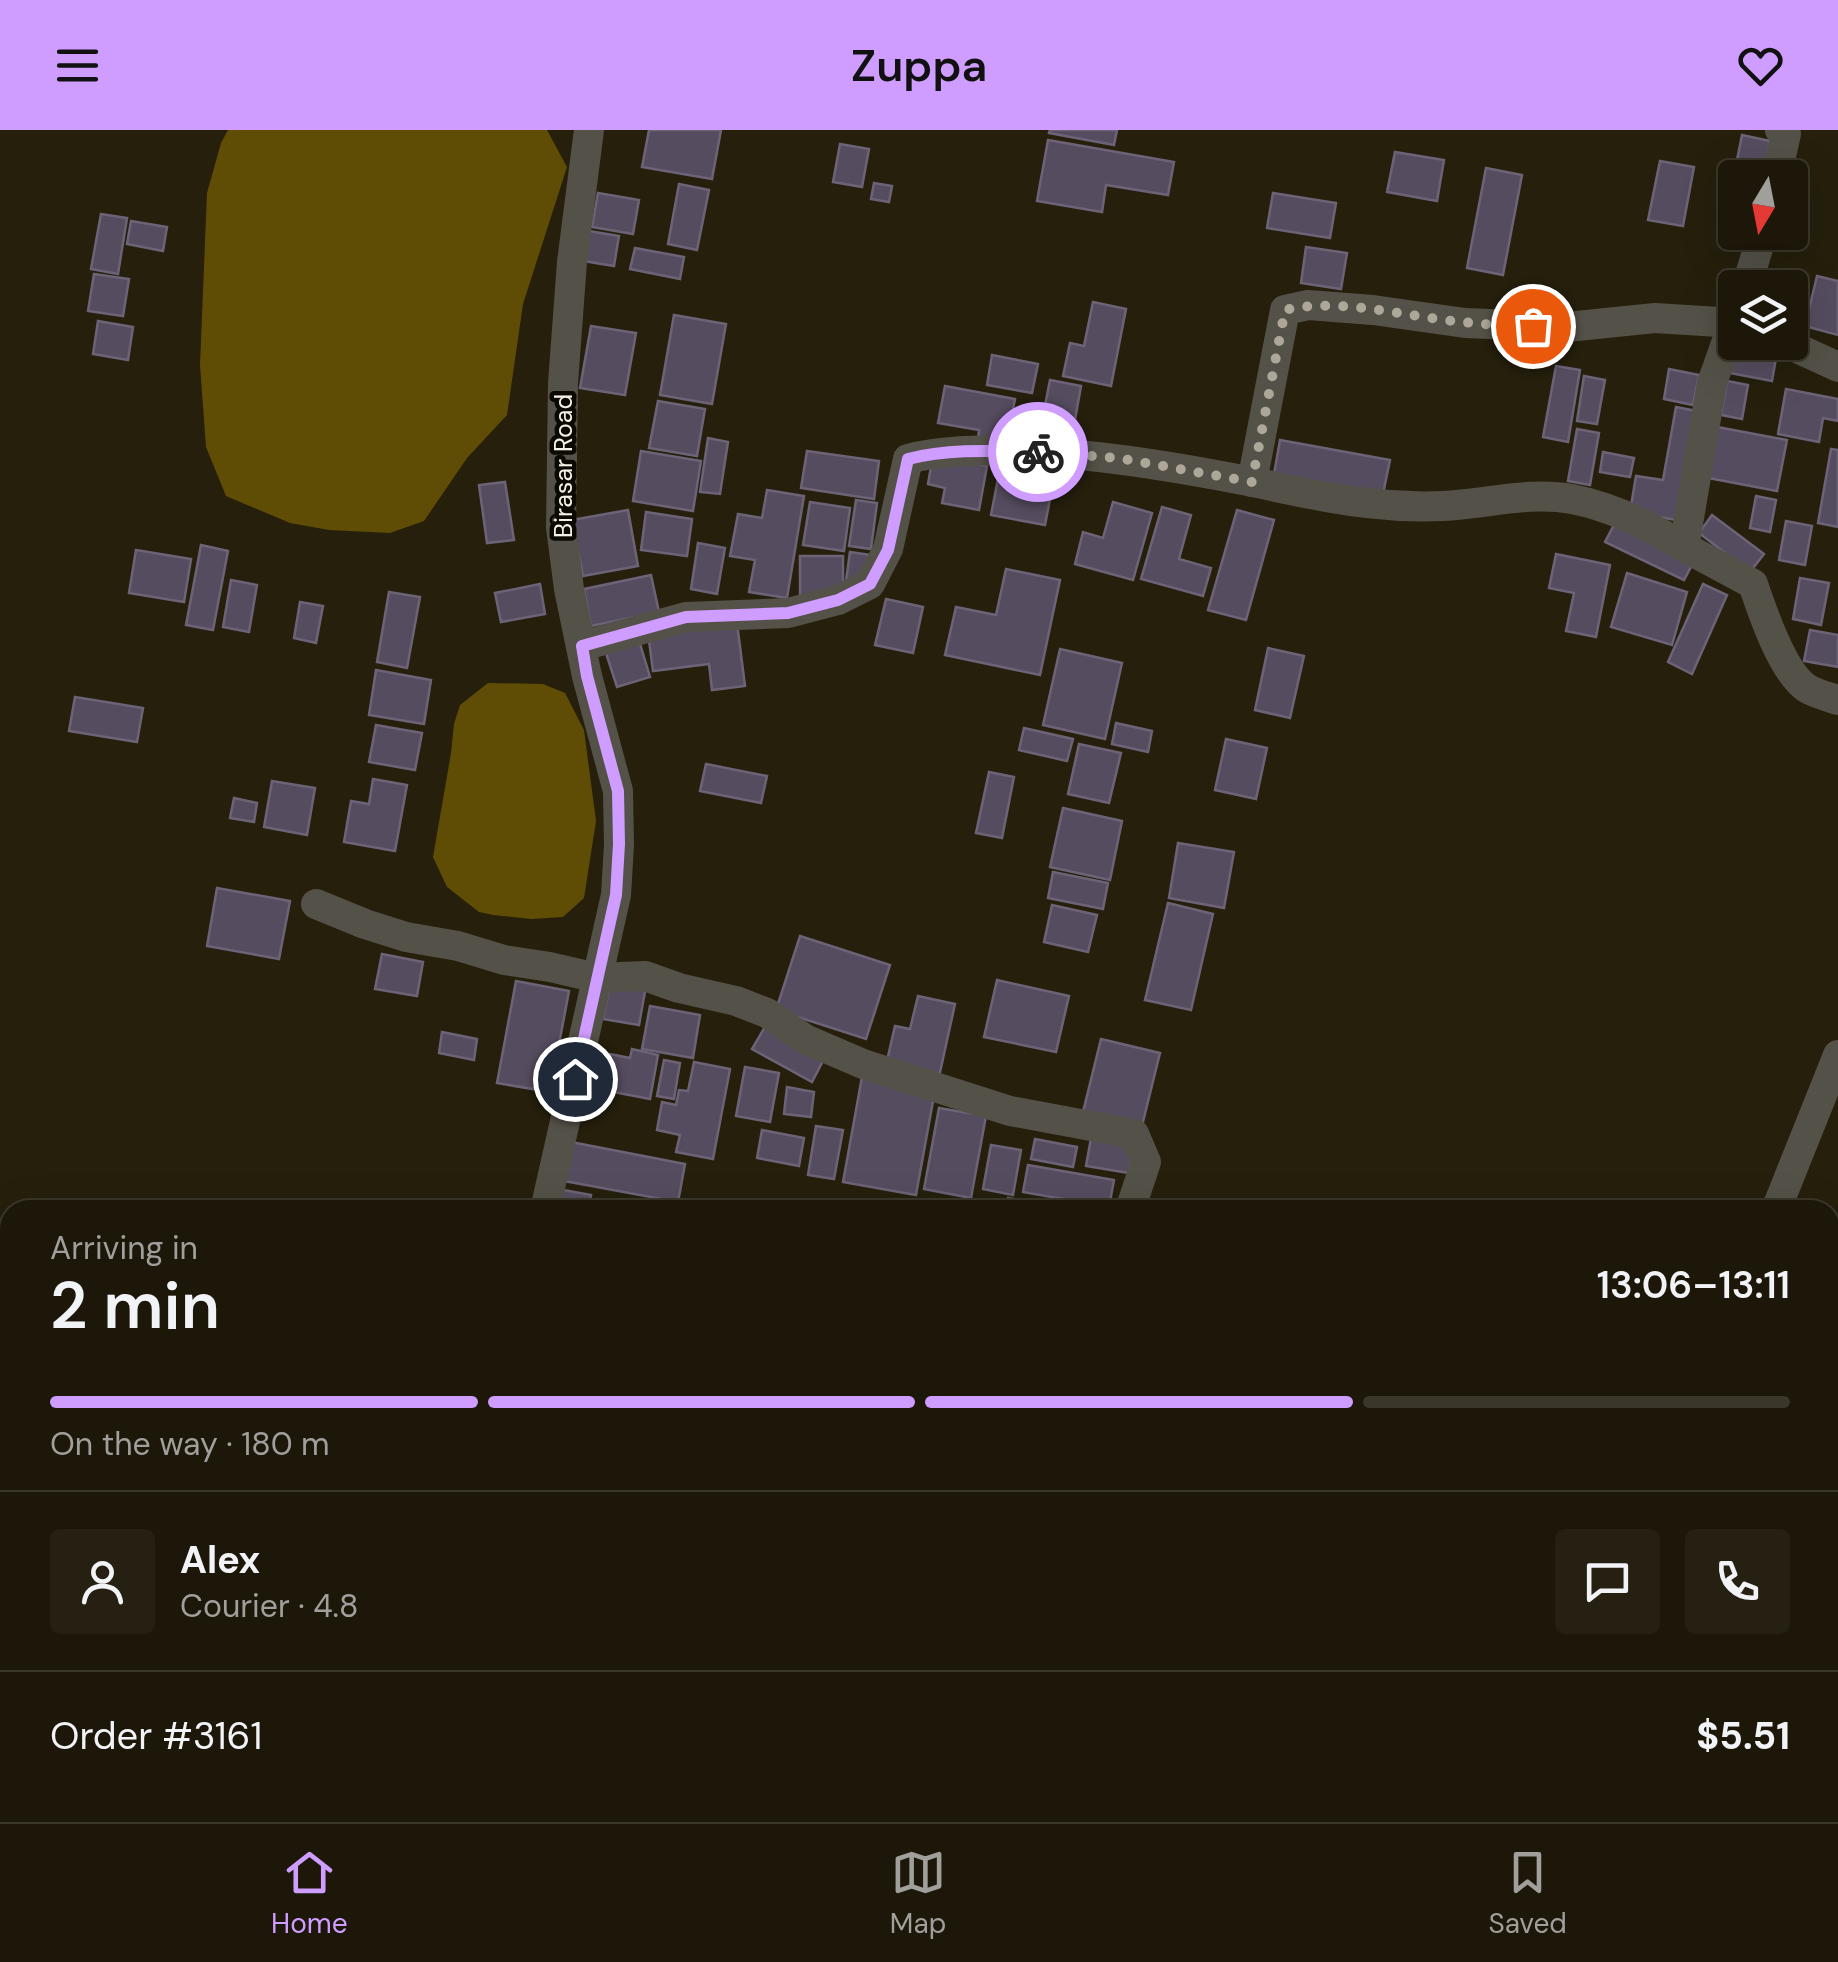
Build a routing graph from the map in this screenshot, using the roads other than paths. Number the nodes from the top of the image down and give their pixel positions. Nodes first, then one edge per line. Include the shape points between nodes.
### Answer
1 (589, 130) edge
2 (1780, 130) edge
3 (1780, 160) edge
4 (1718, 321) edge
5 (1808, 353) edge
6 (1721, 360) edge
7 (1838, 367) edge
8 (1252, 482) junction
9 (1684, 547) junction
10 (582, 646) junction
11 (1838, 700) edge
12 (316, 904) dead end
13 (597, 978) junction
14 (1838, 1055) edge
15 (546, 1200) edge
16 (1133, 1200) edge
17 (1780, 1200) edge

1 - 10 street, Birasar Road via 563,382 561,527
2 - 3 street via 1786,134
4 - 8 street via 1655,318 1567,327 1465,323 1308,304 1285,310
5 - 7 street
6 - 9 street
8 - 9 street via 1370,504 1572,499 1639,521
8 - 10 street via 1065,453 927,454 908,459 888,550 870,584 788,613 686,617
9 - 11 street via 1753,584 1783,658 1805,688
10 - 13 street, Birasar Road via 618,791 616,895
12 - 13 street via 406,937
13 - 15 street, Birasar Road
13 - 16 street via 645,976 736,1002 863,1064 1010,1111 1134,1134 1146,1162
14 - 17 street

